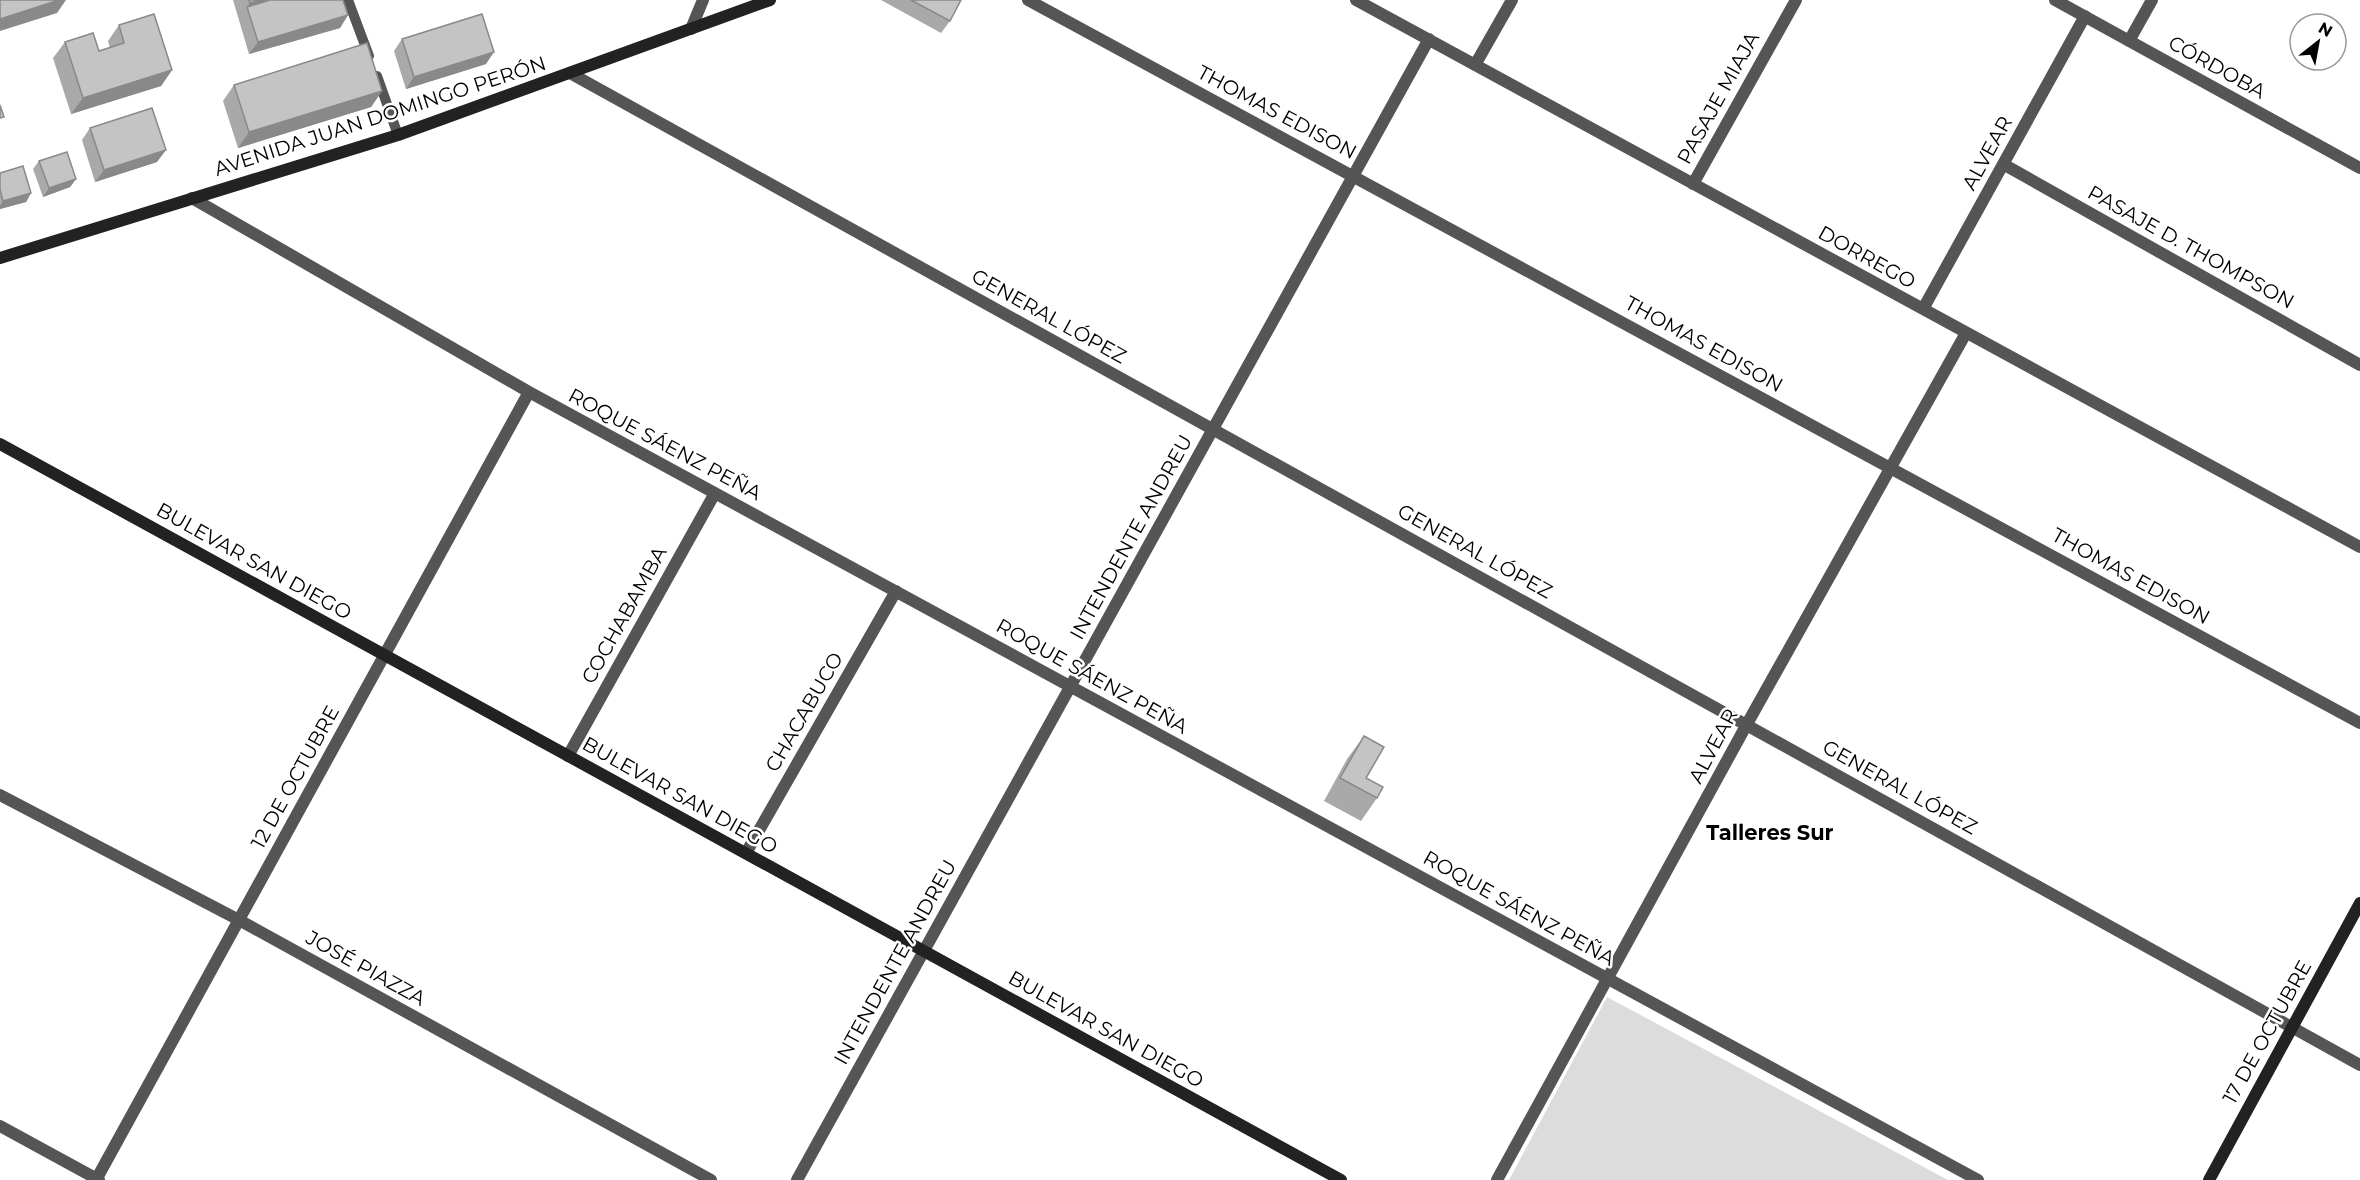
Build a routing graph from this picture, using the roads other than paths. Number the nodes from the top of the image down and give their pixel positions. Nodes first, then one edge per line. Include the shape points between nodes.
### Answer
1 (348, 0) edge
2 (703, 0) edge
3 (770, 0) edge
4 (1028, 0) edge
5 (1356, 0) edge
6 (1512, 0) edge
7 (1796, 0) edge
8 (2055, 0) edge
9 (2152, 0) edge
10 (2085, 16) junction
11 (691, 29) junction
12 (1429, 39) junction
13 (2129, 41) junction
14 (1475, 65) junction
15 (570, 73) junction
16 (398, 135) junction
17 (2003, 164) junction
18 (2360, 168) edge
19 (1353, 176) junction
20 (1693, 184) junction
21 (192, 198) junction
22 (0, 258) edge
23 (1923, 309) junction
24 (1966, 333) junction
25 (2360, 365) edge
26 (529, 392) junction
27 (1213, 429) junction
28 (0, 444) edge
29 (1889, 467) junction
30 (715, 493) junction
31 (2360, 548) edge
32 (896, 591) junction
33 (385, 655) junction
34 (1070, 686) junction
35 (1747, 723) junction
36 (2360, 723) edge
37 (568, 756) junction
38 (0, 795) edge
39 (746, 853) junction
40 (2360, 903) edge
41 (239, 920) junction
42 (924, 951) junction
43 (1609, 979) junction
44 (2292, 1027) junction
45 (2360, 1065) edge
46 (0, 1126) edge
47 (97, 1180) edge
48 (711, 1180) edge
49 (797, 1180) edge
50 (1341, 1180) edge
51 (1497, 1180) edge
52 (1978, 1180) edge
53 (2208, 1180) edge

1 - 16 lane
2 - 11 street
3 - 11 street, AVENIDA JUAN DOMINGO PERÓN
4 - 19 street, THOMAS EDISON
5 - 12 street, DORREGO
6 - 14 street
7 - 20 street, PASAJE MIAJA
8 - 10 street, CÓRDOBA
9 - 13 street
10 - 13 street, CÓRDOBA
10 - 17 street, ALVEAR
11 - 15 street, AVENIDA JUAN DOMINGO PERÓN
12 - 14 street, DORREGO
12 - 19 street, INTENDENTE ANDREU
13 - 18 street, CÓRDOBA
14 - 20 street, DORREGO
15 - 16 street, AVENIDA JUAN DOMINGO PERÓN
15 - 27 street, GENERAL LÓPEZ
16 - 21 street, AVENIDA JUAN DOMINGO PERÓN
17 - 23 street, ALVEAR
17 - 25 street, PASAJE D. THOMPSON
19 - 27 street, INTENDENTE ANDREU
19 - 29 street, THOMAS EDISON
20 - 23 street, DORREGO
21 - 22 street, AVENIDA JUAN DOMINGO PERÓN
21 - 26 street, ROQUE SÁENZ PEÑA
23 - 24 street, DORREGO
24 - 29 street, ALVEAR
24 - 31 street, DORREGO
26 - 30 street, ROQUE SÁENZ PEÑA
26 - 33 street, 12 DE OCTUBRE
27 - 34 street, INTENDENTE ANDREU
27 - 35 street, GENERAL LÓPEZ
28 - 33 street, BULEVAR SAN DIEGO
29 - 35 street, ALVEAR
29 - 36 street, THOMAS EDISON
30 - 32 street, ROQUE SÁENZ PEÑA
30 - 37 street, COCHABAMBA
32 - 34 street, ROQUE SÁENZ PEÑA
32 - 39 street, CHACABUCO
33 - 37 street, BULEVAR SAN DIEGO
33 - 41 street, 12 DE OCTUBRE
34 - 42 street, INTENDENTE ANDREU
34 - 43 street, ROQUE SÁENZ PEÑA
35 - 43 street, ALVEAR
35 - 44 street, GENERAL LÓPEZ
37 - 39 street, BULEVAR SAN DIEGO
38 - 41 street, JOSÉ PIAZZA
39 - 42 street, BULEVAR SAN DIEGO
40 - 44 street, 17 DE OCTUBRE
41 - 47 street, 12 DE OCTUBRE
41 - 48 street, JOSÉ PIAZZA
42 - 49 street, INTENDENTE ANDREU
42 - 50 street, BULEVAR SAN DIEGO
43 - 51 street, ALVEAR
43 - 52 street, ROQUE SÁENZ PEÑA
44 - 45 street, GENERAL LÓPEZ
44 - 53 street, 17 DE OCTUBRE
46 - 47 street

